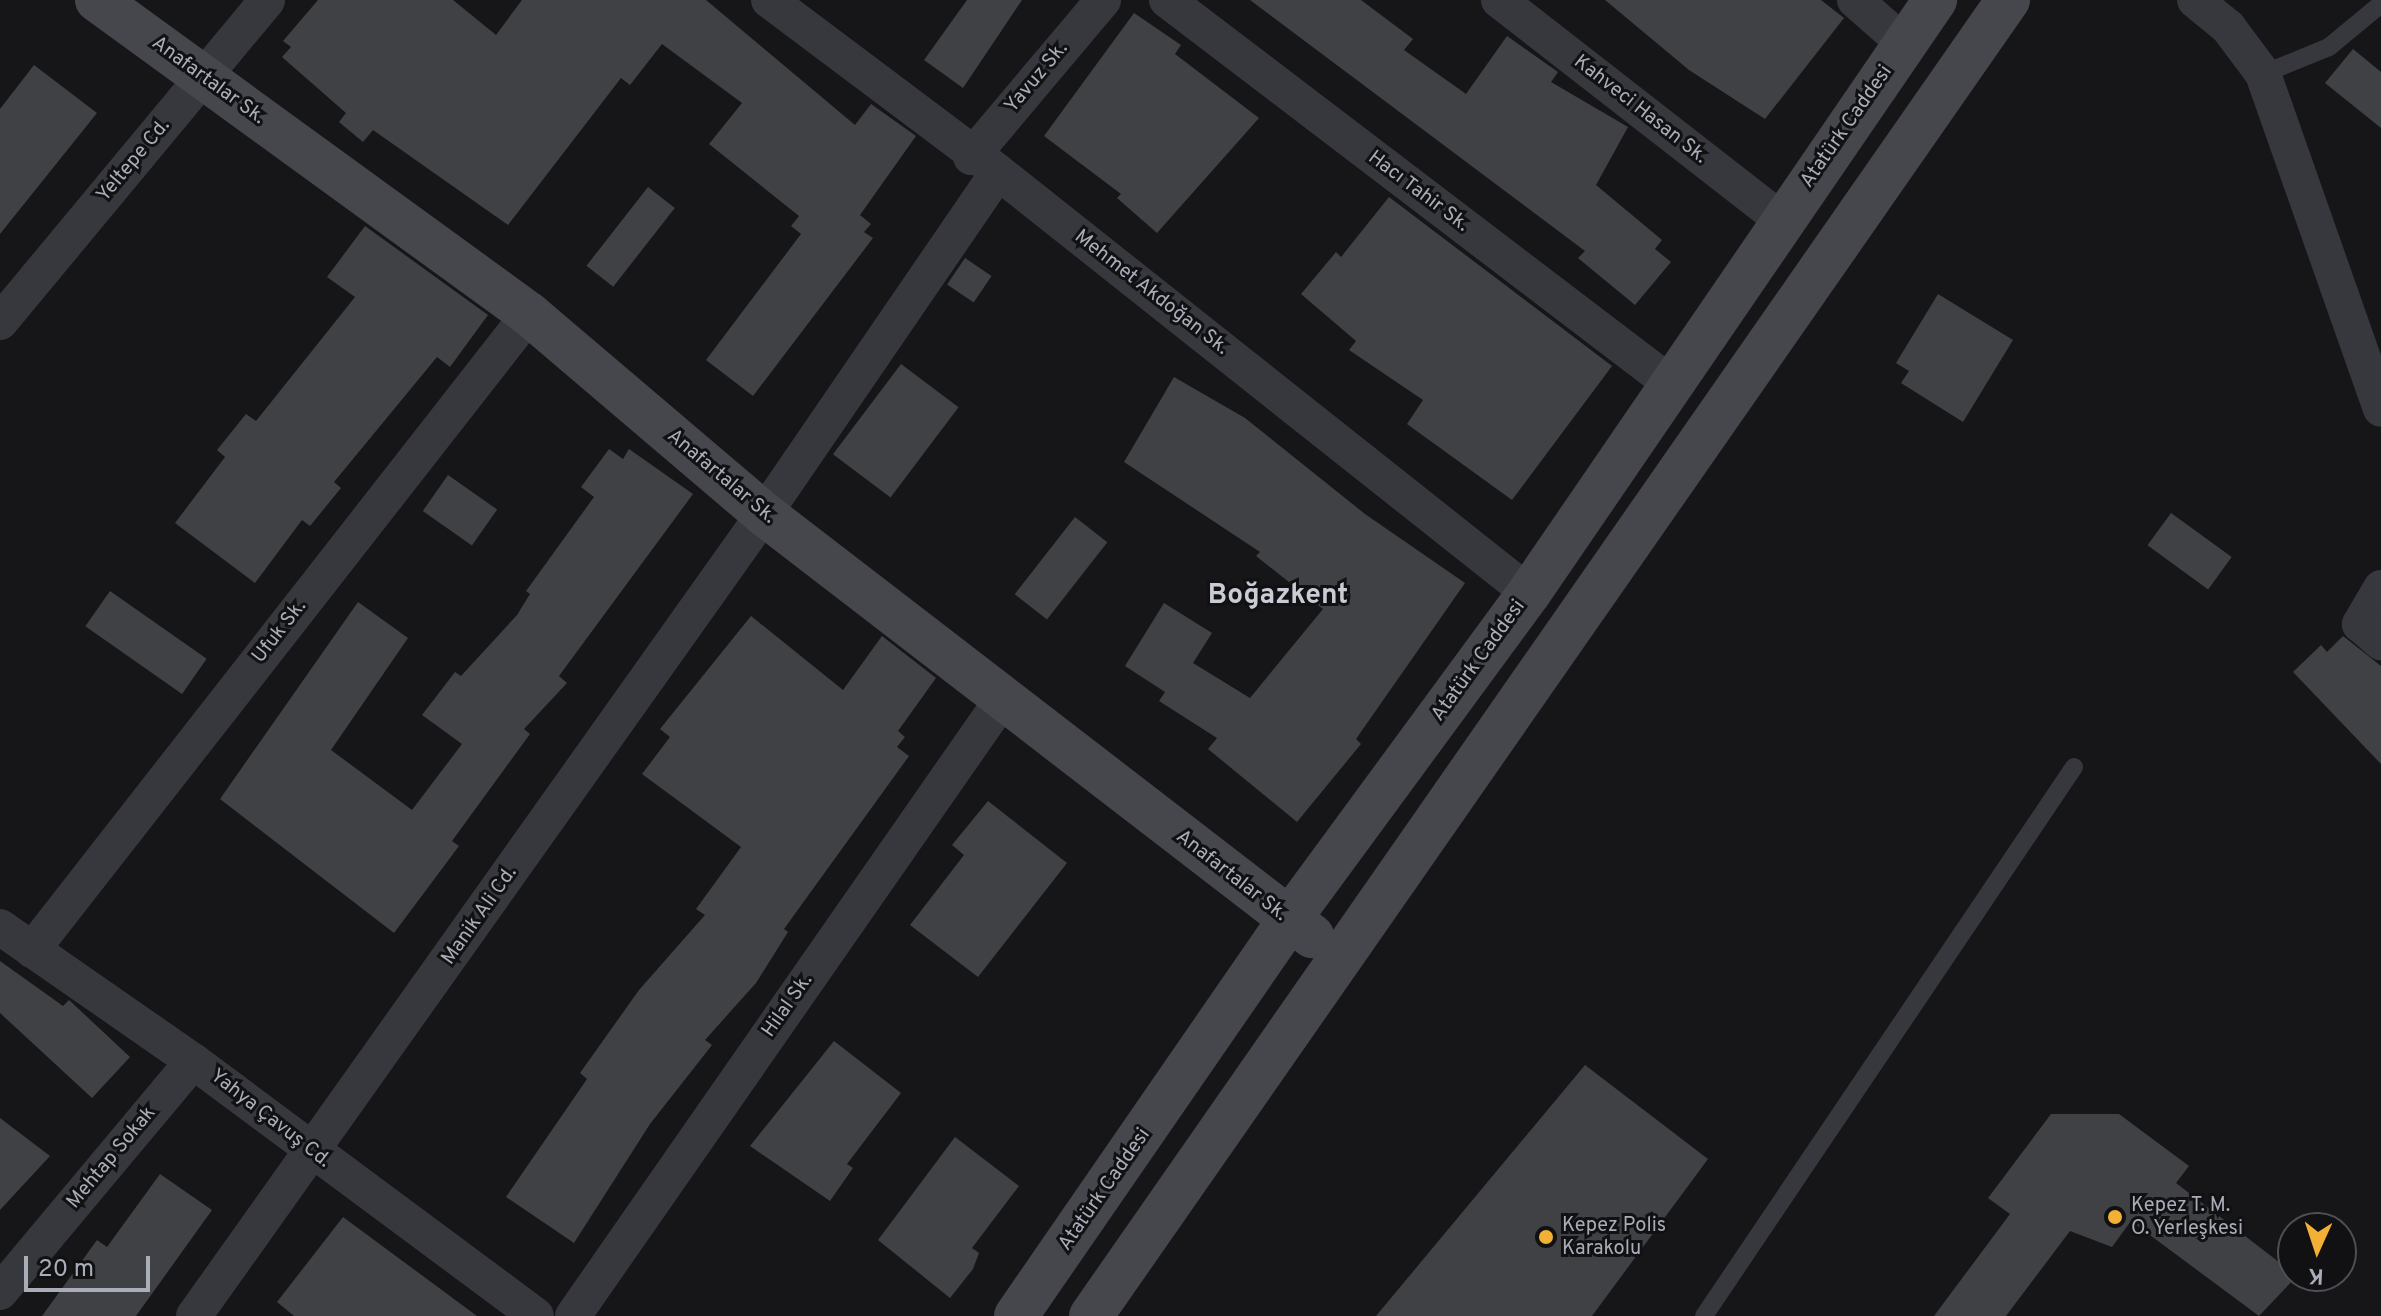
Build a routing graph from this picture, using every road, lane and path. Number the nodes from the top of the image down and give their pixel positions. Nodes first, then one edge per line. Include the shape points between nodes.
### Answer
1 (97, 0) edge
2 (267, 0) edge
3 (769, 0) edge
4 (1103, 0) edge
5 (1167, 0) edge
6 (1499, 0) edge
7 (1855, 0) edge
8 (1935, 0) edge
9 (2008, 0) edge
10 (2195, 0) edge
11 (2381, 4) edge
12 (1905, 44) junction
13 (2263, 74) junction
14 (203, 77) junction
15 (985, 164) junction
16 (1782, 220) junction
17 (529, 314) junction
18 (0, 322) edge
19 (1670, 383) junction
20 (2381, 409) edge
21 (764, 514) junction
22 (2381, 588) edge
23 (1529, 593) junction
24 (2371, 633) edge
25 (1004, 697) junction
26 (2074, 767) dead end
27 (1288, 921) junction
28 (0, 927) edge
29 (32, 950) junction
30 (1343, 955) junction
31 (193, 1061) junction
32 (312, 1153) junction
33 (0, 1292) edge
34 (194, 1316) edge
35 (536, 1316) edge
36 (573, 1316) edge
37 (1016, 1316) edge
38 (1091, 1316) edge
39 (1704, 1316) edge

1 - 14 main road, Anafartalar Sk.
2 - 14 street, Yeltepe Cd.
3 - 15 street, Mehmet Akdoğan Sk.
4 - 15 street, Yavuz Sk.
5 - 19 street, Hacı Tahir Sk.
6 - 16 street, Kahveci Hasan Sk.
7 - 12 street
8 - 12 main road, Atatürk Caddesi
9 - 30 main road
10 - 13 street via 2228,27
11 - 13 lane via 2329,47
12 - 16 main road, Atatürk Caddesi
13 - 20 street
14 - 17 main road, Anafartalar Sk.
14 - 18 street, Yeltepe Cd.
15 - 21 street, Yavuz Sk.
15 - 23 street, Mehmet Akdoğan Sk.
16 - 19 main road, Atatürk Caddesi
17 - 21 main road, Anafartalar Sk.
17 - 29 street, Ufuk Sk.
19 - 23 main road, Atatürk Caddesi
21 - 25 main road, Anafartalar Sk.
21 - 32 street, Manik Ali Cd.
22 - 24 street
23 - 27 main road, Atatürk Caddesi
25 - 27 main road, Anafartalar Sk.
25 - 36 street, Hilal Sk.
26 - 39 lane
27 - 30 main road, Anafartalar Sk.
27 - 37 main road, Atatürk Caddesi
28 - 29 street, Yahya Çavuş Cd.
29 - 31 street, Yahya Çavuş Cd.
30 - 38 main road
31 - 32 street, Yahya Çavuş Cd.
31 - 33 street, Mehtap Sokak
32 - 34 street, Manik Ali Cd.
32 - 35 street, Yahya Çavuş Cd.

